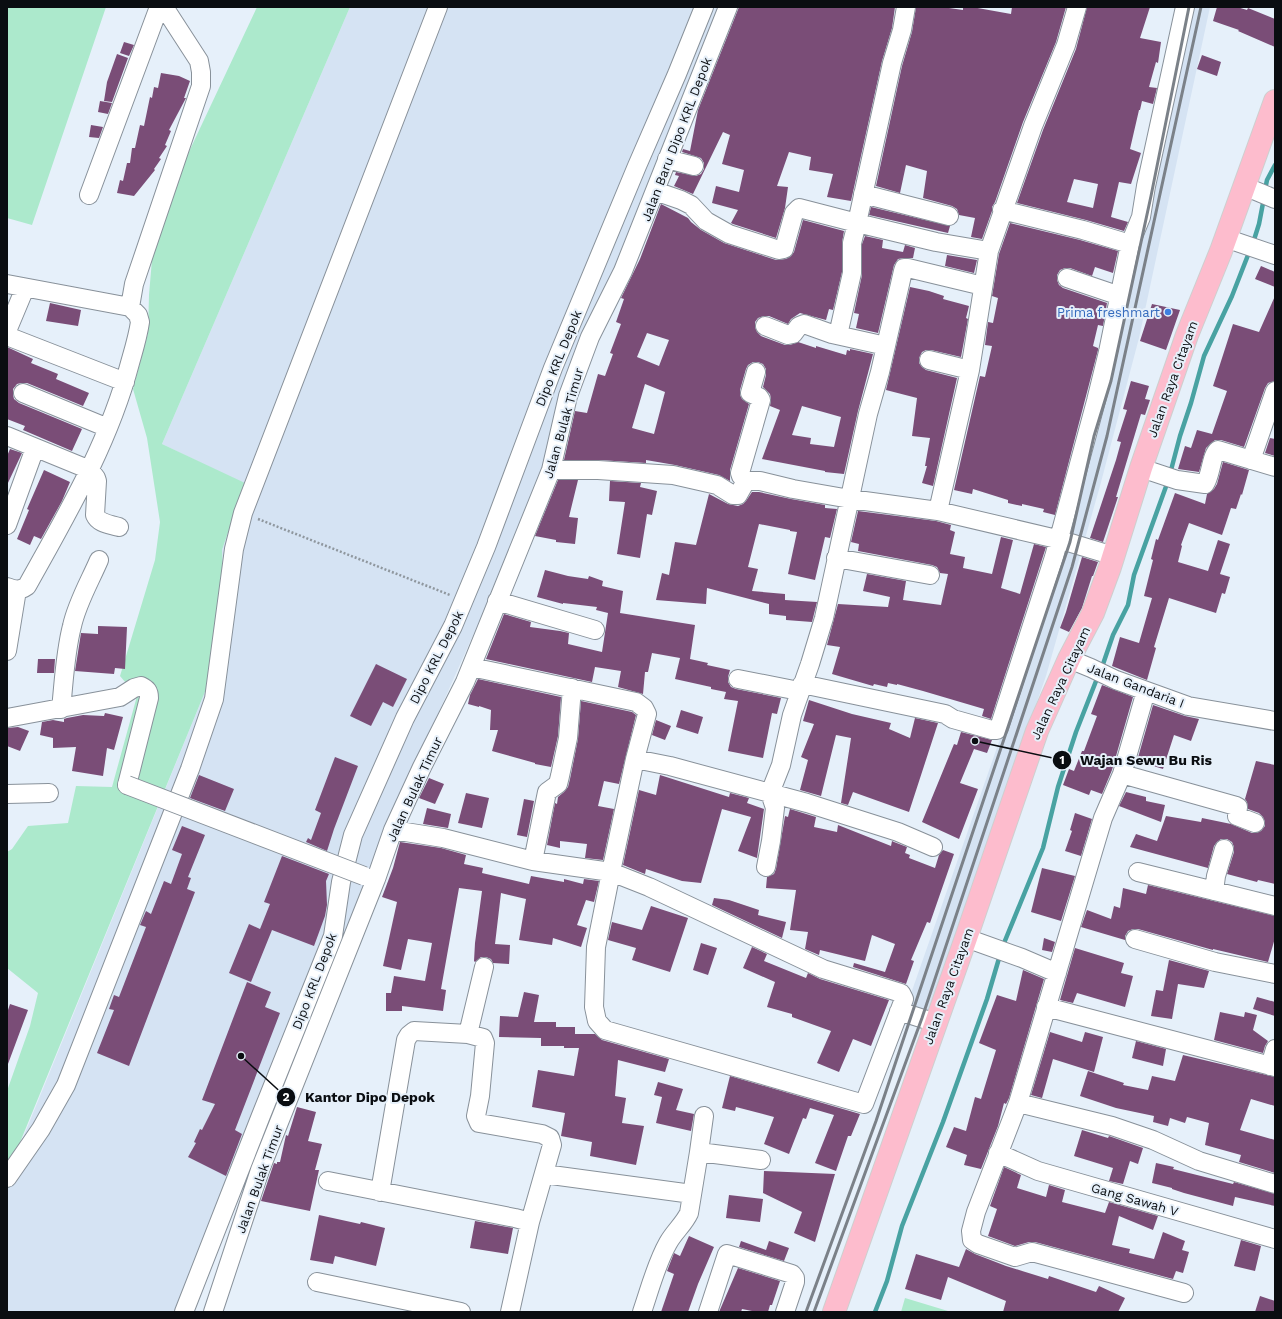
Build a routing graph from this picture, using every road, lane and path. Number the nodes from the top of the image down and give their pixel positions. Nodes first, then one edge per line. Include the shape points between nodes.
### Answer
1 (159, 7) edge
2 (164, 7) edge
3 (438, 7) edge
4 (704, 7) edge
5 (728, 7) edge
6 (906, 7) edge
7 (1077, 7) edge
8 (1185, 7) edge
9 (1275, 101) edge
10 (667, 159) junction
11 (694, 166) dead end
12 (1247, 187) junction
13 (655, 191) junction
14 (863, 194) junction
15 (89, 195) dead end
16 (1275, 199) edge
17 (1002, 210) junction
18 (949, 216) dead end
19 (857, 223) junction
20 (1229, 240) junction
21 (1130, 244) junction
22 (989, 251) junction
23 (1272, 254) edge
24 (623, 271) joint
25 (1067, 278) dead end
26 (7, 284) edge
27 (983, 286) junction
28 (25, 288) junction
29 (1120, 296) junction
30 (130, 308) junction
31 (765, 326) dead end
32 (7, 331) edge
33 (838, 335) junction
34 (7, 336) edge
35 (886, 346) junction
36 (928, 360) dead end
37 (970, 370) junction
38 (756, 372) dead end
39 (125, 382) junction
40 (1275, 391) edge
41 (23, 393) dead end
42 (108, 428) junction
43 (7, 436) edge
44 (35, 448) junction
45 (1251, 460) junction
46 (1275, 467) edge
47 (90, 470) junction
48 (551, 470) junction
49 (1144, 470) junction
50 (746, 481) junction
51 (850, 499) junction
52 (938, 511) junction
53 (243, 513) junction
54 (7, 525) edge
55 (119, 527) dead end
56 (1059, 539) junction
57 (1114, 556) junction
58 (836, 558) junction
59 (99, 560) dead end
60 (930, 575) dead end
61 (12, 589) edge
62 (464, 601) junction
63 (497, 601) junction
64 (595, 630) dead end
65 (7, 651) edge
66 (1069, 659) junction
67 (471, 667) junction
68 (738, 679) dead end
69 (801, 687) junction
70 (572, 688) junction
71 (1146, 691) junction
72 (61, 709) junction
73 (7, 718) edge
74 (1275, 720) edge
75 (635, 759) junction
76 (1122, 774) junction
77 (49, 792) dead end
78 (770, 793) junction
79 (7, 794) edge
80 (1255, 823) dead end
81 (393, 830) junction
82 (933, 847) dead end
83 (1224, 849) dead end
84 (533, 860) junction
85 (766, 867) dead end
86 (611, 872) junction
87 (1138, 872) dead end
88 (370, 877) junction
89 (1214, 891) junction
90 (1275, 906) edge
91 (1135, 939) dead end
92 (976, 941) junction
93 (484, 967) dead end
94 (1057, 973) junction
95 (1275, 974) edge
96 (1046, 1007) junction
97 (899, 1011) junction
98 (936, 1023) junction
99 (468, 1034) junction
100 (1273, 1061) edge
101 (1018, 1103) junction
102 (704, 1116) dead end
103 (699, 1152) junction
104 (998, 1153) junction
105 (761, 1160) dead end
106 (544, 1174) junction
107 (7, 1178) edge
108 (328, 1181) dead end
109 (1275, 1184) edge
110 (380, 1192) junction
111 (692, 1194) junction
112 (530, 1222) junction
113 (1275, 1240) edge
114 (318, 1282) dead end
115 (1184, 1293) dead end
116 (184, 1312) edge
117 (213, 1312) edge
118 (461, 1312) edge
119 (510, 1312) edge
120 (642, 1312) edge
121 (708, 1312) edge
122 (786, 1312) edge
123 (834, 1312) edge

1 - 15 street
2 - 30 street via 199,61 201,86 134,284
3 - 53 street
4 - 62 street, Dipo KRL Depok via 553,368
5 - 10 street, Jalan Baru Dipo KRL Depok
6 - 14 street
7 - 17 street via 1066,45
8 - 21 street via 1141,217
9 - 12 main road, Jalan Raya Citayam
10 - 11 street
10 - 13 street, Jalan Baru Dipo KRL Depok
12 - 16 street
12 - 20 main road, Jalan Raya Citayam
13 - 19 street via 691,205 706,221 729,234 779,250 784,249 794,213 798,208
13 - 24 street, Jalan Baru Dipo KRL Depok
14 - 18 street
14 - 19 street
17 - 21 street
17 - 22 street
19 - 22 street via 936,242
19 - 33 street via 852,243 852,273
20 - 23 street
20 - 49 main road, Jalan Raya Citayam via 1187,335
21 - 29 street
22 - 27 street
24 - 48 street, Jalan Bulak Timur via 590,337 568,396
25 - 29 street
26 - 28 street
27 - 35 street via 905,267
27 - 37 street
28 - 30 street
28 - 32 street
29 - 56 street
30 - 39 street via 138,315 140,322
31 - 33 street via 788,335 793,334 804,324
33 - 35 street
34 - 39 street
35 - 51 street
36 - 37 street
37 - 52 street
38 - 50 street via 750,393 760,400 740,473
39 - 42 street
40 - 45 street
41 - 42 street
42 - 47 street
43 - 44 street
44 - 47 street
44 - 54 street
45 - 46 street
45 - 49 street via 1217,450 1204,484 1186,482
47 - 55 street via 97,481 97,519
47 - 61 street via 27,586
48 - 50 street via 598,470 673,476 717,485 733,495 738,495
48 - 63 street, Jalan Bulak Timur
49 - 57 main road, Jalan Raya Citayam
50 - 51 street via 760,481
51 - 52 street
51 - 58 street
52 - 56 street
53 - 62 path
53 - 107 street via 234,548 214,699 190,769 66,1085 42,1129
56 - 57 street
56 - 69 street via 997,730 953,719 945,714
57 - 66 main road, Jalan Raya Citayam via 1093,613
58 - 60 street
58 - 69 street via 824,618
59 - 72 street via 72,625
61 - 65 street
62 - 116 street, Dipo KRL Depok via 405,718 353,835 341,882 333,936
63 - 64 street
63 - 67 street, Jalan Bulak Timur
66 - 71 street, Jalan Gandaria I
66 - 92 main road, Jalan Raya Citayam via 1036,731
67 - 70 street
67 - 81 street, Jalan Bulak Timur
68 - 69 street
69 - 78 street via 781,765
70 - 75 street via 636,702 644,708 647,714
70 - 84 street via 568,738 560,776 558,784 547,792
71 - 74 street, Jalan Gandaria I via 1188,706
71 - 76 street
72 - 73 street
72 - 88 street, bridge via 120,697 141,686 146,688 149,692 147,709 127,784
75 - 78 street
75 - 86 street
76 - 80 street via 1236,806 1238,816
76 - 94 street via 1103,818
77 - 79 street
78 - 82 street via 898,832
78 - 85 street via 775,808
81 - 84 street via 443,838
81 - 88 street, Jalan Bulak Timur
83 - 89 street
84 - 86 street
86 - 97 street via 649,887 823,969 901,993 904,999
86 - 97 street via 596,947 594,1007 597,1021 605,1030 864,1104
87 - 89 street
88 - 117 street, Jalan Bulak Timur via 260,1170
89 - 90 street
91 - 95 street via 1215,962
92 - 94 street
92 - 98 main road, Jalan Raya Citayam
93 - 99 street
94 - 96 street
96 - 100 street
96 - 101 street
97 - 98 street
98 - 123 main road, Jalan Raya Citayam
99 - 106 street via 483,1038 485,1043 476,1116 479,1123 542,1134 550,1138 552,1145
99 - 110 street via 414,1031 406,1040
101 - 104 street
101 - 109 street via 1112,1126 1153,1140 1199,1161
102 - 103 street
103 - 105 street
103 - 111 street
104 - 113 street, Gang Sawah V via 1038,1171
104 - 115 street via 971,1231 974,1243 1016,1257 1032,1252
106 - 111 street
106 - 112 street
108 - 110 street
110 - 112 street
111 - 120 street via 689,1213 668,1242
112 - 119 street
114 - 118 street
121 - 122 street via 727,1254 792,1274 795,1282

